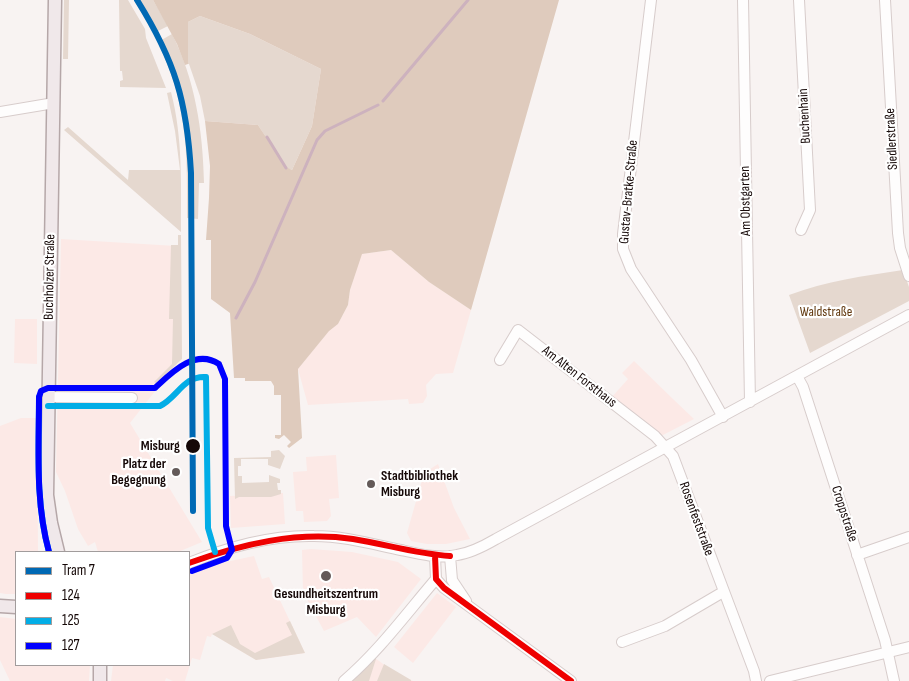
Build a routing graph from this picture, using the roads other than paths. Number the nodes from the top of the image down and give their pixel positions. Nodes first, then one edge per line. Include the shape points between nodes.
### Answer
1 (55, 0) edge
2 (651, 0) edge
3 (744, 0) edge
4 (799, 0) edge
5 (885, 0) edge
6 (54, 103) junction
7 (0, 112) edge
8 (801, 230) dead end
9 (909, 276) edge
10 (909, 315) edge
11 (500, 360) dead end
12 (797, 376) junction
13 (48, 397) junction
14 (132, 398) dead end
15 (750, 402) junction
16 (723, 417) junction
17 (665, 448) junction
18 (909, 537) edge
19 (58, 551) edge
20 (857, 555) junction
21 (435, 556) junction
22 (450, 556) junction
23 (190, 563) edge
24 (436, 578) junction
25 (723, 592) junction
26 (0, 606) edge
27 (470, 606) junction
28 (15, 607) edge
29 (622, 642) dead end
30 (909, 647) edge
31 (888, 652) junction
32 (100, 666) edge
33 (100, 681) edge
34 (344, 681) edge
35 (571, 681) edge
36 (756, 681) edge
37 (770, 681) edge
38 (894, 681) edge

1 - 6 main road, Buchholzer Straße
2 - 16 street, Gustav-Bratke-Straße via 623,249 631,269 696,367
3 - 15 street, Am Obstgarten
4 - 8 street, Buchenhain via 810,210
5 - 9 street, Siedlerstraße via 898,233
6 - 7 street
6 - 13 main road, Buchholzer Straße
10 - 12 street
11 - 17 street, Am Alten Forsthaus via 518,330 655,436
12 - 15 street
12 - 20 street, Croppstraße
13 - 14 street
13 - 19 main road, Buchholzer Straße via 48,502
15 - 16 street
16 - 17 street
17 - 22 street via 482,547
17 - 25 street, Rosenfeststraße via 673,456
18 - 20 street
20 - 31 street, Croppstraße
21 - 22 street
21 - 23 street via 352,539 314,536 251,542
21 - 24 street
22 - 27 street via 452,580
24 - 27 street
24 - 34 street via 365,663
25 - 29 street via 666,626
25 - 36 street, Rosenfeststraße
26 - 28 main road
27 - 35 street
30 - 31 street
31 - 37 street
31 - 38 street, Croppstraße
32 - 33 main road

